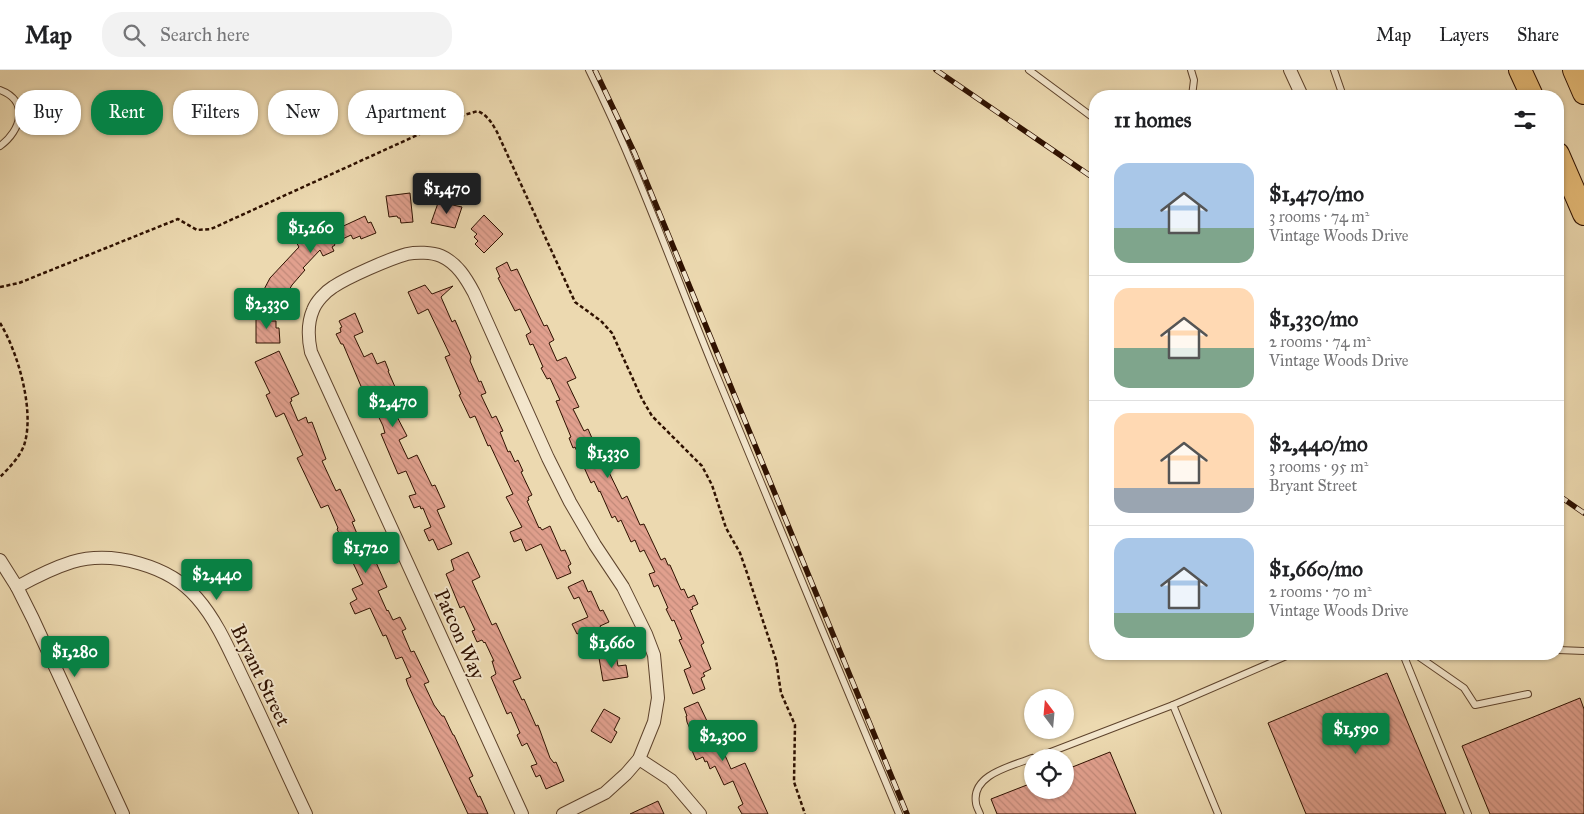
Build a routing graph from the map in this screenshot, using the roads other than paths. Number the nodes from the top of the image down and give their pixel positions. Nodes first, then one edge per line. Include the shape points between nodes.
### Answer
1 (589, 70) edge
2 (1029, 70) edge
3 (1191, 70) edge
4 (1290, 70) edge
5 (1334, 70) edge
6 (1520, 70) edge
7 (1574, 70) edge
8 (0, 90) edge
9 (1193, 90) edge
10 (1299, 90) edge
11 (1341, 90) edge
12 (1529, 90) edge
13 (1584, 93) edge
14 (1089, 115) edge
15 (0, 146) edge
16 (1564, 168) edge
17 (1584, 214) edge
18 (0, 560) edge
19 (17, 587) junction
20 (1564, 650) edge
21 (1584, 651) edge
22 (1277, 660) edge
23 (1405, 660) edge
24 (1424, 660) edge
25 (1528, 694) dead end
26 (1173, 705) junction
27 (1058, 749) edge
28 (639, 759) junction
29 (1024, 762) edge
30 (123, 814) edge
31 (306, 814) edge
32 (522, 814) edge
33 (563, 814) edge
34 (700, 814) edge
35 (899, 814) edge
36 (980, 814) edge
37 (1218, 814) edge
38 (1468, 814) edge

1 - 35 lane via 638,177
2 - 14 lane
3 - 9 lane
4 - 10 street
5 - 11 lane
6 - 12 highway
7 - 13 highway
8 - 15 lane via 14,98 19,106 18,123 10,139
16 - 17 highway
18 - 19 street
19 - 30 street
19 - 31 street, Bryant Street via 74,561 108,558 143,564 181,583 210,615 232,655
20 - 21 lane
22 - 26 lane
23 - 38 lane
24 - 25 lane via 1464,688 1475,704
26 - 27 lane
26 - 37 lane
28 - 32 street, Patcon Way via 654,722 658,698 654,655 623,587 595,545 548,458 474,293 455,266 440,256 408,254 366,271 332,288 321,298 313,310 308,338 311,352
28 - 33 street via 605,792
28 - 34 street via 671,780
29 - 36 lane via 992,774 978,787 976,803

